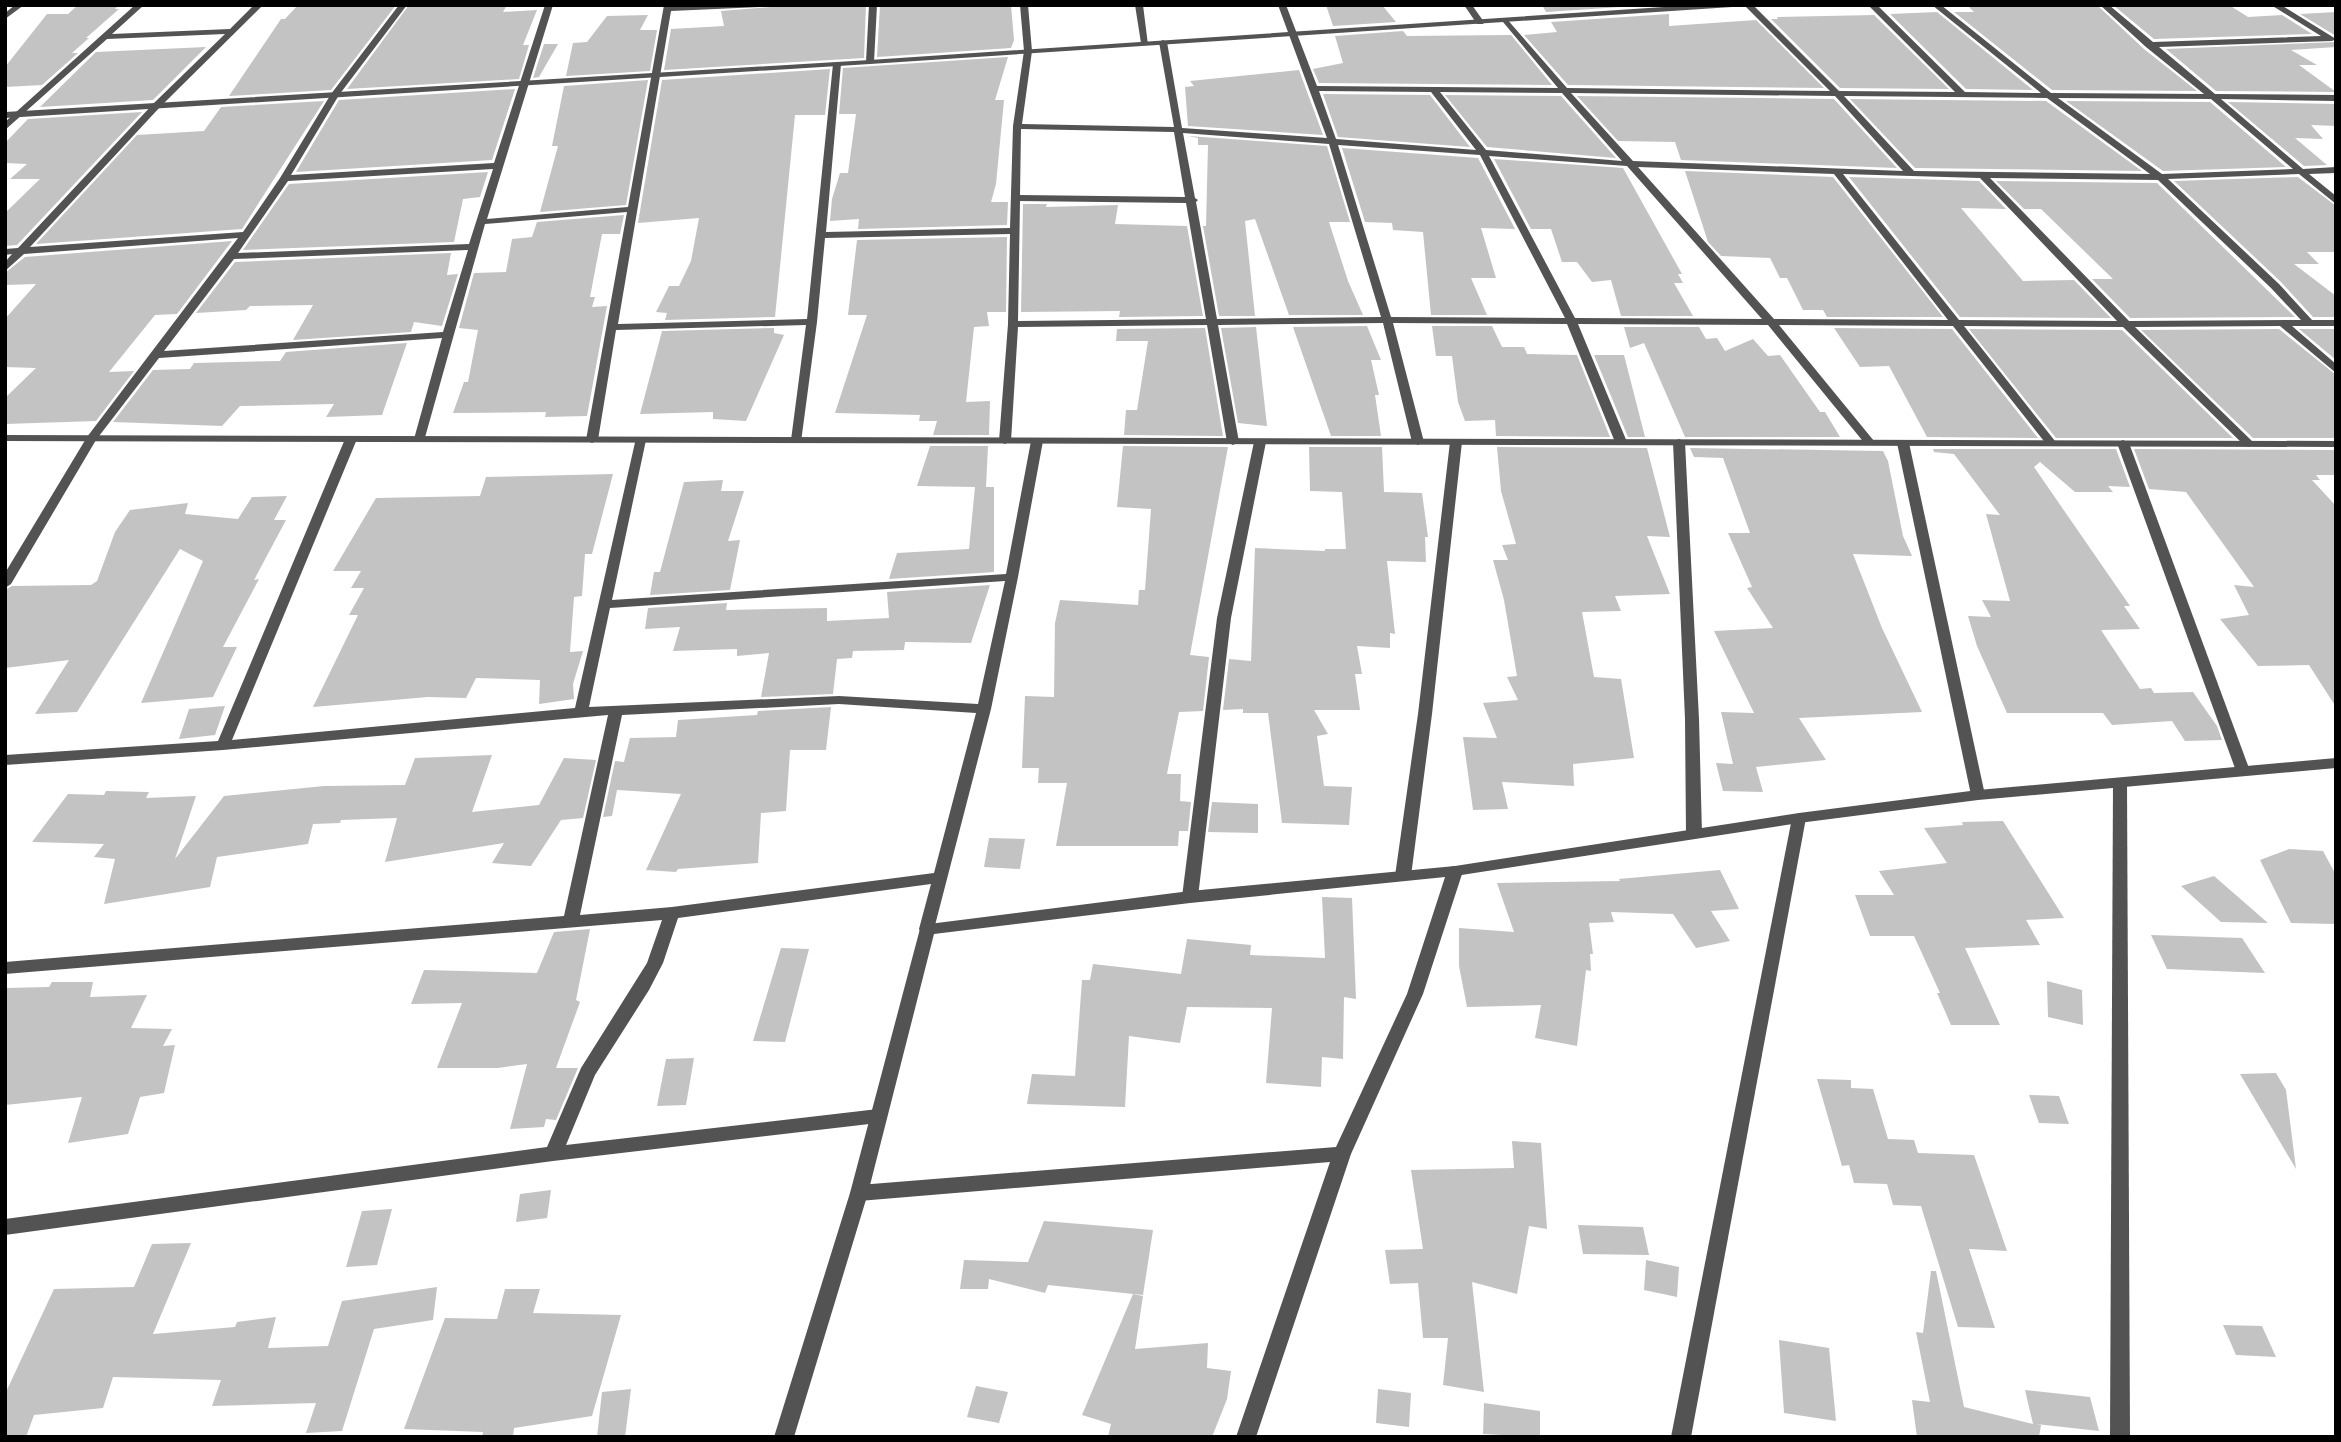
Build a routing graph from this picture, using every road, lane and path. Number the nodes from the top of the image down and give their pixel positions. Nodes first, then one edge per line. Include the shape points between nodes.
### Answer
1 (140, 5) edge
2 (259, 5) edge
3 (403, 5) edge
4 (549, 5) edge
5 (760, 5) edge
6 (873, 5) edge
7 (1024, 5) edge
8 (1139, 5) edge
9 (1282, 5) edge
10 (1468, 5) edge
11 (1732, 5) edge
12 (1748, 5) edge
13 (1872, 5) edge
14 (1936, 5) edge
15 (2104, 5) edge
16 (2275, 5) edge
17 (19, 6) edge
18 (667, 7) edge
19 (1668, 7) edge
20 (5, 8) edge
21 (5, 17) edge
22 (1506, 20) junction
23 (1480, 22) junction
24 (233, 31) junction
25 (1294, 33) junction
26 (104, 37) junction
27 (2333, 40) edge
28 (1163, 42) junction
29 (1145, 43) junction
30 (2149, 45) junction
31 (1028, 51) junction
32 (870, 62) junction
33 (837, 64) junction
34 (655, 76) junction
35 (524, 83) junction
36 (1313, 88) junction
37 (1434, 90) junction
38 (1565, 92) junction
39 (335, 94) junction
40 (1838, 94) junction
41 (1963, 95) junction
42 (2050, 96) junction
43 (2216, 98) junction
44 (2336, 98) edge
45 (156, 104) junction
46 (20, 114) junction
47 (5, 115) edge
48 (1017, 126) junction
49 (5, 127) edge
50 (1180, 130) junction
51 (1334, 142) junction
52 (1483, 153) junction
53 (1631, 164) junction
54 (498, 166) junction
55 (2336, 170) edge
56 (1836, 172) junction
57 (2302, 172) junction
58 (1911, 174) junction
59 (1983, 176) junction
60 (2160, 177) junction
61 (285, 178) junction
62 (1016, 198) junction
63 (1193, 200) junction
64 (2336, 201) edge
65 (633, 209) junction
66 (480, 222) junction
67 (1015, 231) junction
68 (246, 235) junction
69 (821, 235) junction
70 (472, 247) junction
71 (23, 251) junction
72 (5, 252) edge
73 (232, 256) junction
74 (5, 268) edge
75 (1213, 320) junction
76 (1389, 320) junction
77 (1571, 320) junction
78 (1769, 320) junction
79 (812, 322) junction
80 (1956, 322) junction
81 (2309, 323) junction
82 (2336, 323) edge
83 (1013, 324) junction
84 (2126, 324) junction
85 (2283, 324) junction
86 (612, 327) junction
87 (446, 335) junction
88 (155, 355) junction
89 (2336, 370) edge
90 (5, 438) edge
91 (91, 439) junction
92 (351, 439) junction
93 (420, 439) junction
94 (592, 440) junction
95 (640, 440) junction
96 (797, 440) junction
97 (1005, 441) junction
98 (1037, 441) junction
99 (1233, 442) junction
100 (1260, 442) junction
101 (1418, 442) junction
102 (1456, 442) junction
103 (1621, 442) junction
104 (1679, 442) junction
105 (1870, 443) junction
106 (1903, 443) junction
107 (2051, 443) junction
108 (2123, 443) junction
109 (2249, 444) junction
110 (2336, 444) edge
111 (1013, 577) junction
112 (5, 584) edge
113 (606, 604) junction
114 (984, 709) junction
115 (616, 710) junction
116 (581, 712) junction
117 (223, 745) junction
118 (5, 760) edge
119 (2336, 763) edge
120 (2243, 771) junction
121 (2120, 784) junction
122 (1978, 795) junction
123 (1799, 818) junction
124 (1694, 834) junction
125 (1455, 871) junction
126 (1402, 876) junction
127 (938, 878) junction
128 (1189, 897) junction
129 (672, 913) junction
130 (571, 920) junction
131 (927, 929) junction
132 (5, 968) edge
133 (878, 1116) junction
134 (553, 1154) junction
135 (1342, 1154) junction
136 (859, 1193) junction
137 (5, 1227) edge
138 (784, 1437) edge
139 (1246, 1437) edge
140 (1681, 1437) edge
141 (2120, 1437) edge

1 - 26 street
2 - 24 street
3 - 39 street
4 - 35 street
5 - 18 street
6 - 32 street
7 - 31 street
8 - 29 street
9 - 25 street
10 - 23 street
11 - 19 street
12 - 40 street
13 - 41 street
14 - 42 street
15 - 30 street
16 - 27 street
17 - 20 street
17 - 21 street
18 - 34 street
19 - 22 street
22 - 23 street
22 - 38 street
23 - 25 street
24 - 26 street
24 - 45 street
25 - 28 street
25 - 36 street
26 - 46 street
27 - 30 street
28 - 29 street
28 - 50 street
29 - 31 street
30 - 43 street
31 - 32 street
31 - 48 street
32 - 33 street
33 - 34 street
33 - 69 street
34 - 35 street
34 - 65 street
35 - 39 street
35 - 54 street
36 - 37 street
36 - 51 street
37 - 38 street
37 - 52 street
38 - 40 street
38 - 53 street
39 - 45 street
39 - 61 street
40 - 41 street
40 - 58 street
41 - 42 street
42 - 43 street
42 - 60 street
43 - 44 street
43 - 57 street
45 - 46 street
45 - 71 street
46 - 47 street
46 - 49 street
48 - 50 street
48 - 62 street
50 - 51 street
50 - 63 street
51 - 52 street
51 - 76 street
52 - 53 street
52 - 77 street
53 - 56 street
53 - 78 street
54 - 61 street
54 - 66 street
55 - 57 street
56 - 58 street
56 - 80 street
57 - 60 street
57 - 64 street
58 - 59 street
59 - 60 street
59 - 84 street
60 - 81 street
61 - 68 street
62 - 63 street
62 - 67 street
63 - 75 street
65 - 66 street
65 - 86 street
66 - 70 street
67 - 69 street
67 - 83 street
68 - 71 street
68 - 73 street
69 - 79 street
70 - 73 street
70 - 87 street
71 - 72 street
71 - 74 street
73 - 88 street
75 - 76 street
75 - 83 street
75 - 99 street
76 - 77 street
76 - 101 street
77 - 78 street
77 - 103 street
78 - 80 street
78 - 105 street
79 - 86 street
79 - 96 street
80 - 84 street
80 - 107 street
81 - 82 street
81 - 85 street
83 - 97 street
84 - 85 street
84 - 109 street
85 - 89 street
86 - 94 street
87 - 88 street
87 - 93 street
88 - 91 street
90 - 91 street
91 - 92 street
91 - 112 street
92 - 93 street
92 - 117 street
93 - 94 street
94 - 95 street
95 - 96 street
95 - 113 street
96 - 97 street
97 - 98 street
98 - 99 street
98 - 111 street
99 - 100 street
100 - 101 street
100 - 128 street via 1224,618
101 - 102 street
102 - 103 street
102 - 126 street
103 - 104 street
104 - 105 street
104 - 124 street
105 - 106 street
106 - 107 street
106 - 122 street
107 - 108 street
108 - 109 street
108 - 120 street
109 - 110 street
111 - 113 street
111 - 114 street
113 - 116 street
114 - 115 street via 839,700
114 - 127 street
115 - 116 street
115 - 130 street
116 - 117 street
117 - 118 street
119 - 120 street
120 - 121 street
121 - 122 street
121 - 141 street
122 - 123 street
123 - 124 street
123 - 140 street
124 - 125 street
125 - 126 street
125 - 135 street via 1415,994
126 - 128 street
127 - 129 street
127 - 131 street
128 - 131 street
129 - 130 street
129 - 134 street via 655,963 587,1073
130 - 132 street
131 - 133 street
133 - 134 street
133 - 136 street
134 - 137 street
135 - 136 street
135 - 139 street
136 - 138 street

